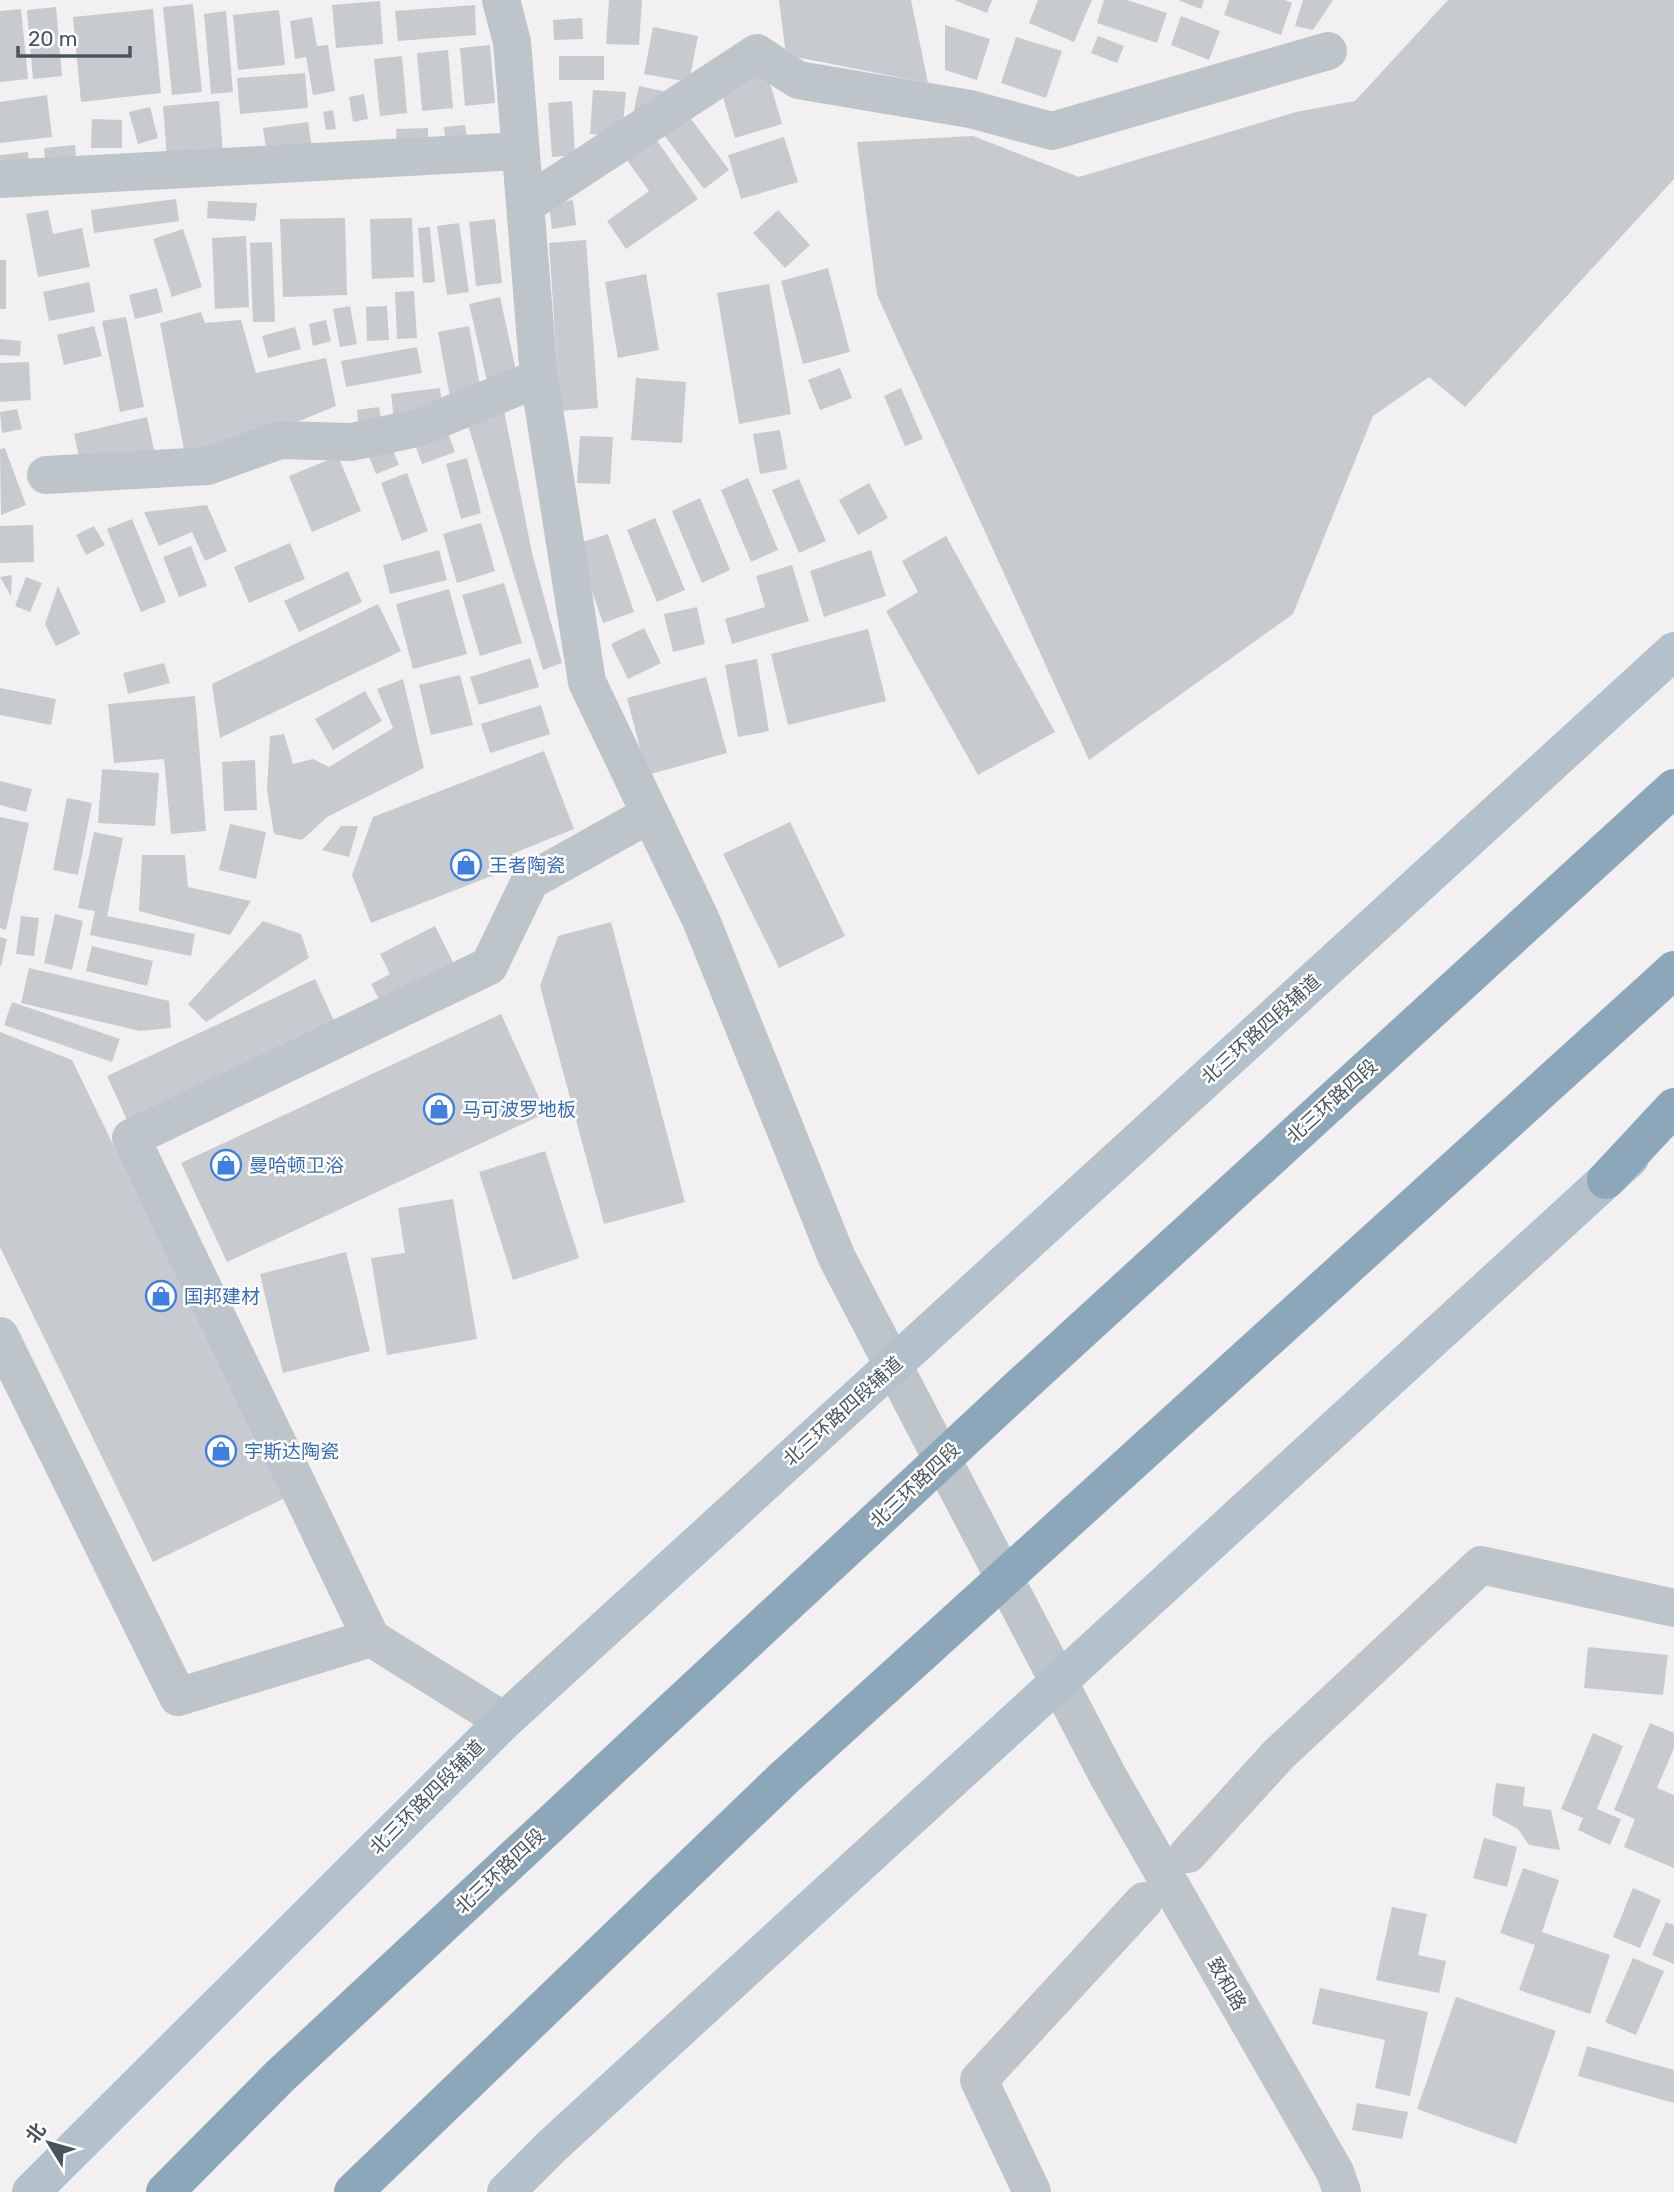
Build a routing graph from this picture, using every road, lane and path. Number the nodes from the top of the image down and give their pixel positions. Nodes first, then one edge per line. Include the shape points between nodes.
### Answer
1 (501, 0) edge
2 (1328, 51) dead end
3 (521, 151) junction
4 (0, 179) edge
5 (525, 205) junction
6 (539, 378) junction
7 (46, 475) dead end
8 (1674, 651) edge
9 (1674, 788) edge
10 (650, 814) junction
11 (1674, 970) edge
12 (1674, 1107) edge
13 (1674, 1118) edge
14 (1606, 1180) junction
15 (0, 1336) edge
16 (1674, 1608) edge
17 (371, 1637) junction
18 (504, 1721) junction
19 (1188, 1854) dead end
20 (1144, 1901) dead end
21 (31, 2192) edge
22 (165, 2192) edge
23 (353, 2192) edge
24 (506, 2192) edge
25 (1032, 2192) edge
26 (1342, 2192) edge

1 - 3 street, 致和路 via 512,42
2 - 5 street via 1052,131 970,109 798,80 757,54
3 - 4 street
3 - 5 street, 致和路
5 - 6 street, 致和路
6 - 7 street via 417,428 351,442 280,440 207,466
6 - 10 street, 致和路 via 587,682
8 - 18 main road, 北三环路四段辅道
9 - 22 highway, 北三环路四段 via 1033,1375 279,2077
10 - 17 street via 530,881 489,967 131,1138
10 - 26 street, 致和路 via 701,920 837,1258 1109,1778 1335,2172
11 - 23 highway via 785,1777
12 - 14 highway
13 - 14 main road
14 - 24 main road
15 - 17 street via 178,1697
16 - 19 street via 1481,1565 1278,1755
17 - 18 street
18 - 21 main road, 北三环路四段辅道
20 - 25 street via 979,2080

